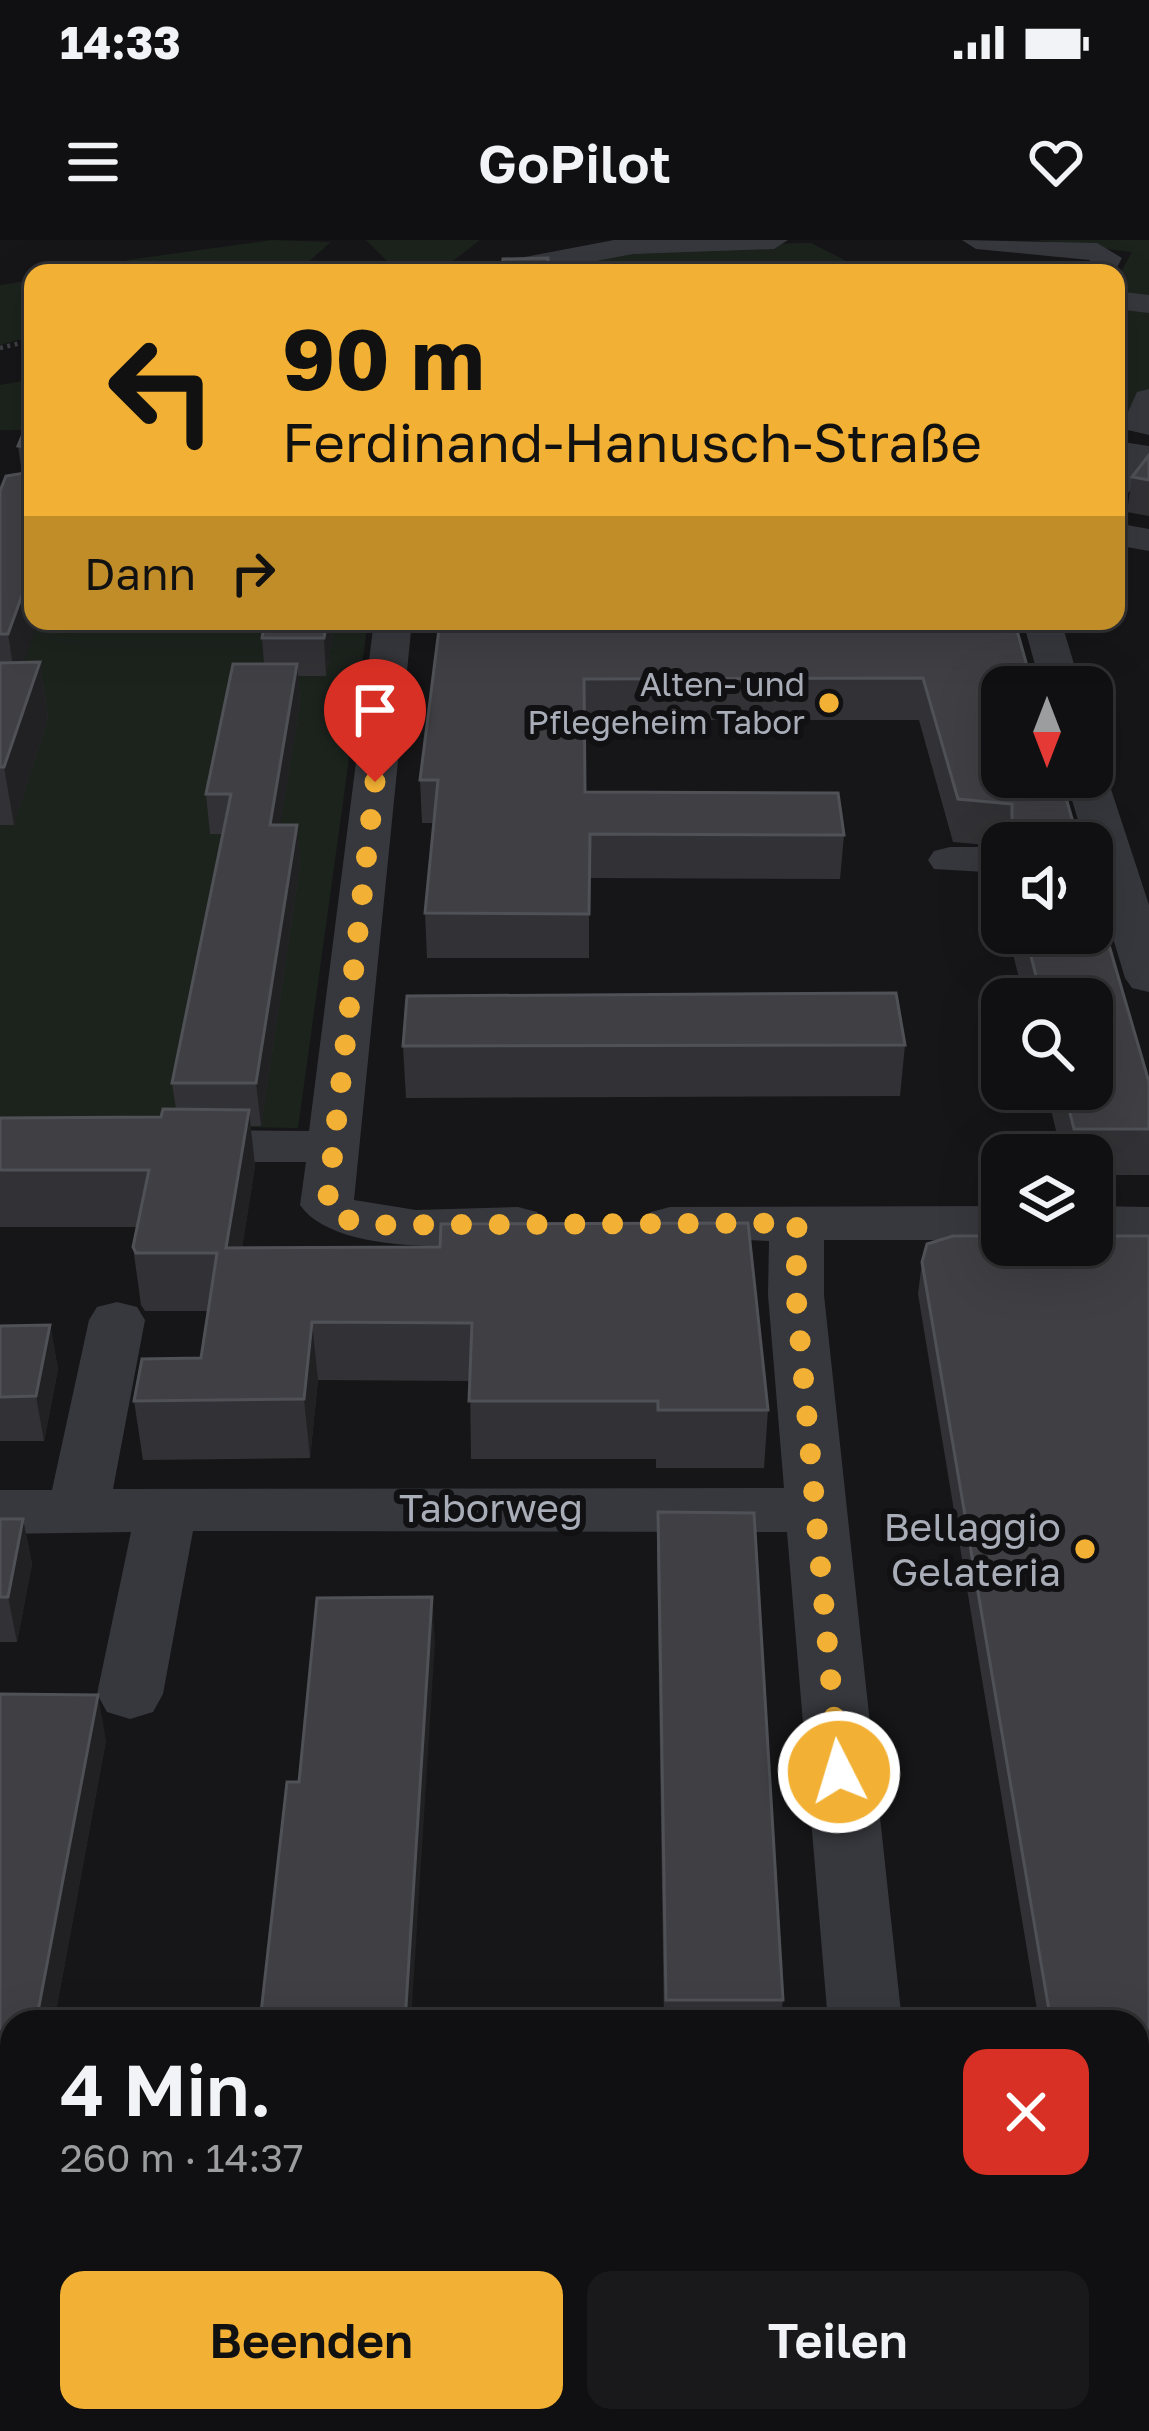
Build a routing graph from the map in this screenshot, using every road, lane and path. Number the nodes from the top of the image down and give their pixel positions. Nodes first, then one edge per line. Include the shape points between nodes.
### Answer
1 (976, 240) edge
2 (986, 242) edge
3 (763, 254) edge
4 (535, 264) edge
5 (1104, 264) edge
6 (1149, 399) edge
7 (1149, 425) edge
8 (1125, 452) edge
9 (1125, 476) edge
10 (392, 630) edge
11 (1045, 630) edge
12 (1055, 666) edge
13 (950, 860) dead end
14 (981, 860) edge
15 (1113, 890) edge
16 (1149, 978) edge
17 (119, 1145) edge
18 (334, 1147) junction
19 (797, 1223) junction
20 (981, 1223) edge
21 (1113, 1223) edge
22 (557, 1224) edge
23 (629, 1224) edge
24 (1149, 1224) edge
25 (117, 1320) dead end
26 (166, 1508) junction
27 (78, 1510) junction
28 (815, 1510) junction
29 (0, 1513) edge
30 (130, 1694) dead end
31 (864, 2010) edge

1 - 2 street
2 - 5 street via 1097,252
3 - 4 street via 633,245
6 - 7 street via 1140,423
8 - 9 street via 1144,455
10 - 18 street
11 - 12 street
13 - 14 street
15 - 16 street
17 - 18 street
18 - 22 street via 327,1205 335,1216 366,1225
19 - 20 street
19 - 23 street
19 - 28 street
21 - 24 street
25 - 27 street
26 - 27 street, Taborweg
26 - 28 street, Taborweg
26 - 30 street
27 - 29 street, Taborweg
28 - 31 street

